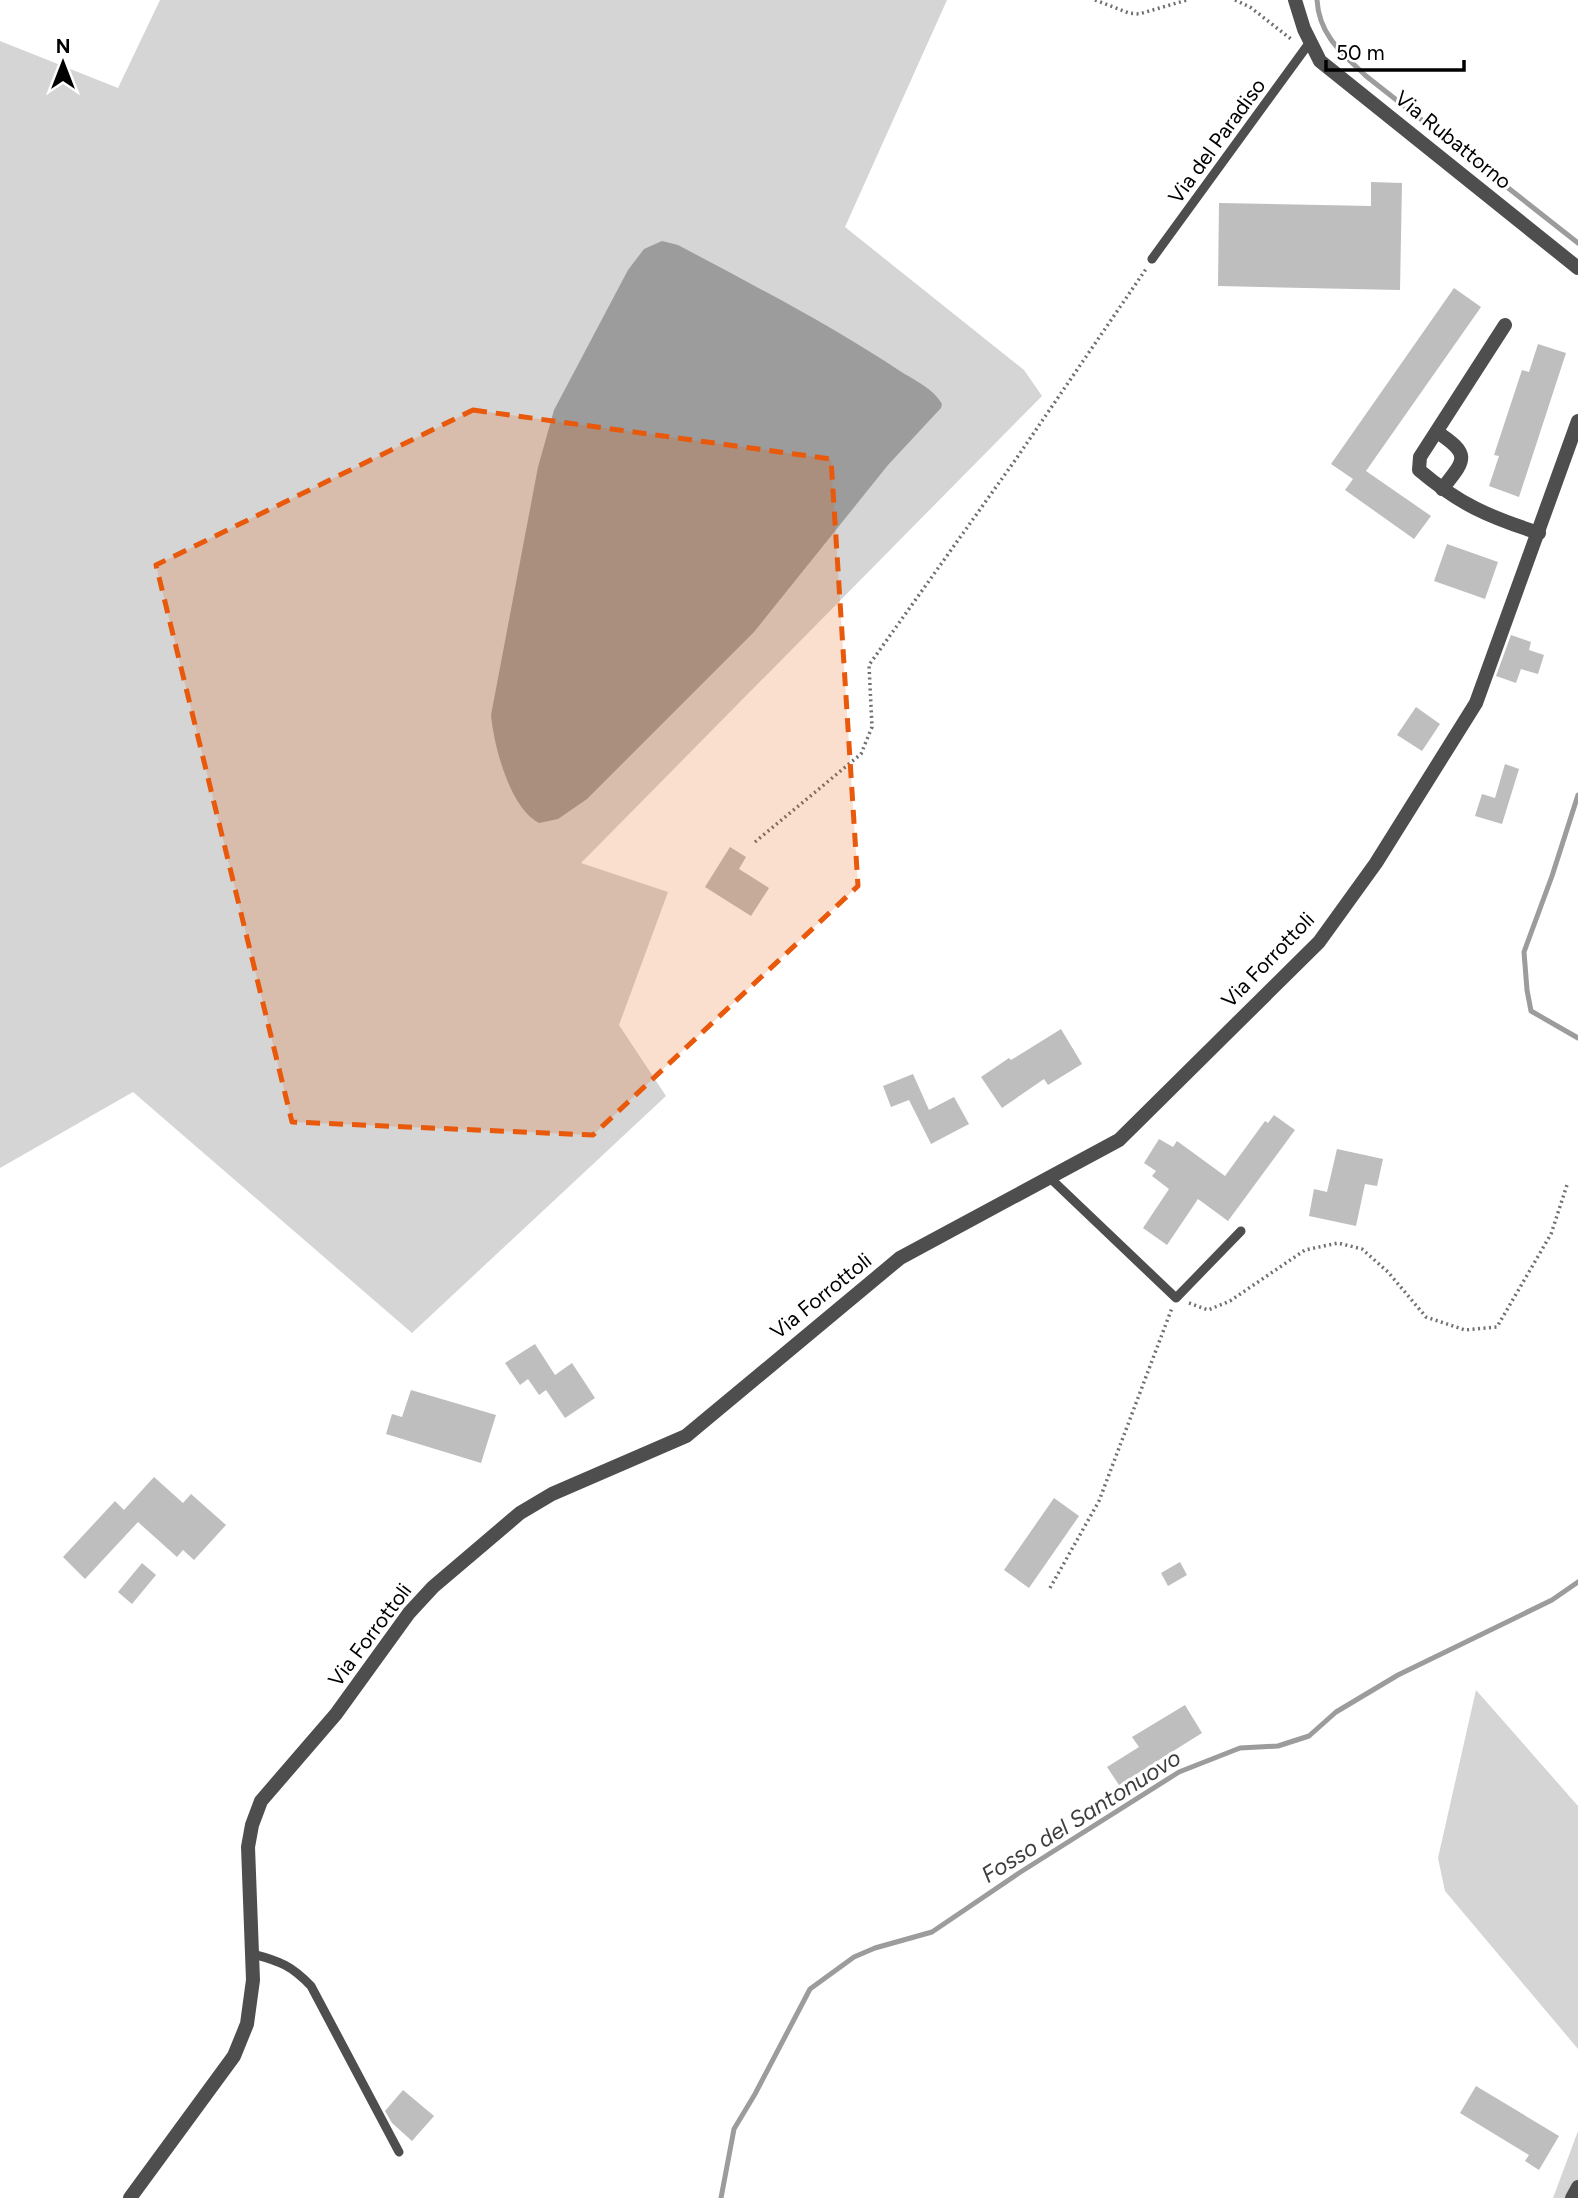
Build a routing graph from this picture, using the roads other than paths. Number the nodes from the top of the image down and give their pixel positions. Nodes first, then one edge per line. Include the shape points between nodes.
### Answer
1 (1295, 0) edge
2 (1310, 42) junction
3 (1152, 259) road end
4 (1578, 268) edge
5 (1505, 325) dead end
6 (1578, 421) edge
7 (1437, 432) junction
8 (1441, 489) junction
9 (1539, 533) junction
10 (1049, 1177) junction
11 (1241, 1231) dead end
12 (253, 1954) junction
13 (398, 2152) dead end
14 (1578, 2187) edge
15 (130, 2198) edge
16 (1572, 2198) edge

1 - 2 street, Via Rubattorno
2 - 3 lane, Via del Paradiso
2 - 4 street, Via Rubattorno via 1320,61
5 - 7 street
6 - 9 street, Via Forrottoli
7 - 8 street via 1420,457 1419,470
7 - 8 street via 1458,447 1462,458
8 - 9 street via 1469,507
9 - 10 street, Via Forrottoli via 1476,703 1376,863 1319,942 1119,1140
10 - 11 lane via 1176,1298
10 - 12 street, Via Forrottoli via 900,1258 685,1436 541,1500 433,1587 390,1637 336,1714 261,1801 248,1847
12 - 13 lane via 296,1970 311,1986
12 - 15 street, Via Forrottoli via 247,2024 234,2056
14 - 16 street

